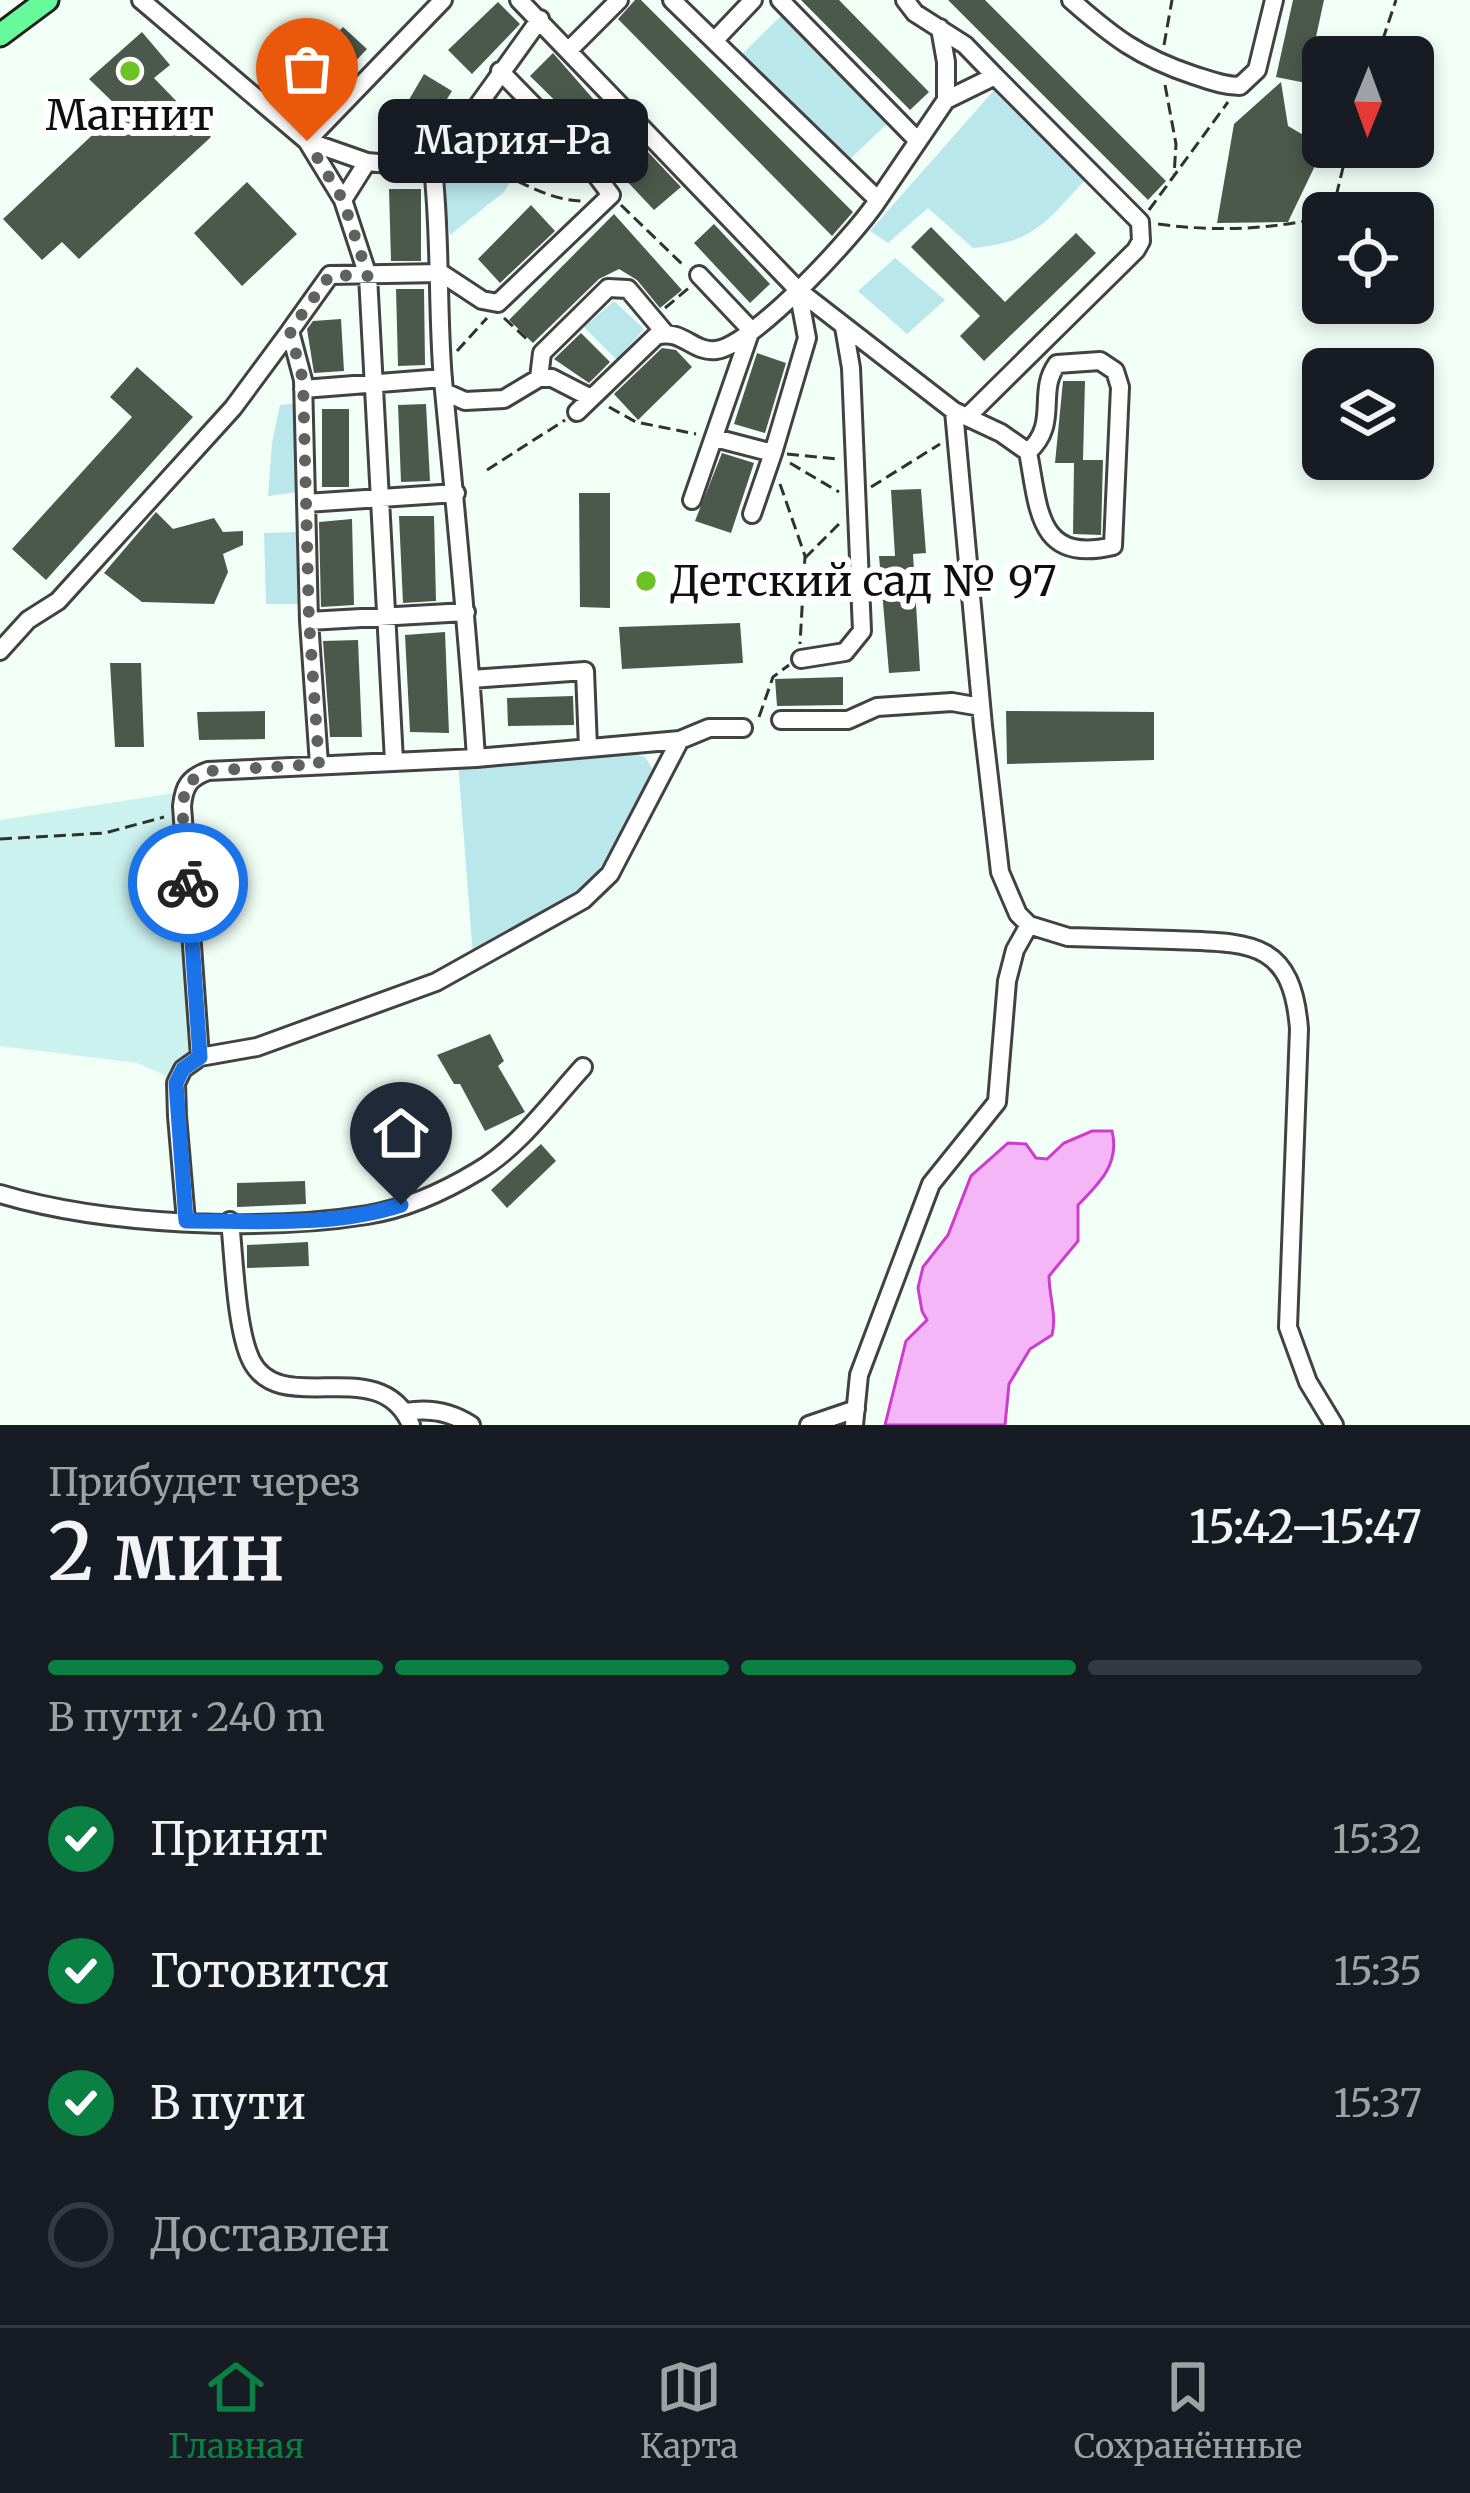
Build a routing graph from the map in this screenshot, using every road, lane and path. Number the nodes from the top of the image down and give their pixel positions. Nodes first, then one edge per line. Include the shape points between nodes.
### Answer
1 (47, 0) edge
2 (141, 0) edge
3 (443, 0) edge
4 (519, 0) edge
5 (619, 0) edge
6 (672, 0) edge
7 (753, 0) edge
8 (780, 0) edge
9 (904, 0) edge
10 (1070, 0) edge
11 (1172, 0) edge
12 (1274, 0) edge
13 (1396, 0) edge
14 (540, 20) junction
15 (940, 28) junction
16 (0, 34) edge
17 (1384, 36) edge
18 (714, 40) junction
19 (569, 50) junction
20 (1165, 65) junction
21 (500, 71) junction
22 (995, 76) junction
23 (1240, 86) junction
24 (946, 100) junction
25 (624, 109) junction
26 (307, 141) junction
27 (918, 141) junction
28 (572, 145) junction
29 (468, 160) junction
30 (367, 163) junction
31 (433, 168) junction
32 (1174, 176) junction
33 (608, 198) junction
34 (343, 200) junction
35 (878, 200) junction
36 (1302, 221) edge
37 (1140, 222) junction
38 (441, 273) junction
39 (699, 275) junction
40 (368, 276) junction
41 (798, 290) junction
42 (844, 327) junction
43 (660, 328) junction
44 (751, 330) junction
45 (290, 331) junction
46 (542, 354) junction
47 (539, 378) junction
48 (444, 380) junction
49 (372, 382) junction
50 (303, 389) junction
51 (591, 398) junction
52 (577, 412) joint
53 (961, 414) junction
54 (956, 434) junction
55 (715, 438) junction
56 (1028, 452) junction
57 (773, 453) junction
58 (856, 458) junction
59 (487, 470) dead end
60 (456, 493) junction
61 (381, 497) junction
62 (692, 500) dead end
63 (306, 503) junction
64 (858, 506) junction
65 (752, 514) dead end
66 (805, 558) junction
67 (466, 612) junction
68 (387, 616) junction
69 (309, 621) junction
70 (0, 651) edge
71 (797, 660) junction
72 (471, 679) junction
73 (981, 707) junction
74 (781, 720) dead end
75 (743, 728) joint
76 (680, 740) junction
77 (588, 748) junction
78 (476, 758) junction
79 (394, 761) junction
80 (319, 764) junction
81 (183, 812) junction
82 (0, 839) edge
83 (1029, 925) junction
84 (200, 1057) junction
85 (583, 1067) dead end
86 (0, 1194) edge
87 (186, 1221) junction
88 (230, 1221) junction
89 (855, 1417) edge
90 (408, 1419) edge
91 (471, 1425) edge
92 (808, 1425) edge
93 (1334, 1425) edge

1 - 16 main road
2 - 26 street
3 - 26 street
4 - 14 street
5 - 19 street
6 - 18 street
7 - 18 street
8 - 27 street
9 - 15 street
10 - 20 street via 1120,43
11 - 20 path
12 - 23 street via 1257,70
13 - 17 path
14 - 19 street
14 - 21 street
15 - 22 street
15 - 24 street
18 - 35 street
19 - 25 street
20 - 23 street
20 - 32 path
21 - 28 street
21 - 31 street
22 - 24 street
22 - 37 street
23 - 32 path
24 - 27 street
25 - 28 street
25 - 41 street
26 - 30 street
26 - 34 street
27 - 35 street
28 - 29 path
28 - 33 street
29 - 31 path
29 - 33 path via 552,198
30 - 31 street
30 - 34 street
31 - 38 street
32 - 37 path
33 - 38 street via 498,303
33 - 39 path
34 - 40 street
35 - 41 street
36 - 37 path via 1216,231
37 - 53 street via 1136,250
38 - 40 street
38 - 48 street
39 - 43 path via 660,312
39 - 44 street
40 - 45 street via 330,275
40 - 49 street
41 - 42 street
41 - 44 street
41 - 57 street via 807,338
42 - 53 street
42 - 58 street
43 - 44 street via 714,351
43 - 46 street via 628,289 608,288
43 - 51 street
44 - 55 street
45 - 50 street
45 - 70 street via 74,584
46 - 47 street
46 - 48 path via 498,311
47 - 48 street via 504,398 465,401
47 - 51 street
48 - 49 street
48 - 60 street
49 - 50 street
49 - 61 street
50 - 63 street
51 - 52 street
51 - 55 path via 636,422
52 - 59 path
53 - 54 street
53 - 56 street
54 - 64 path via 868,489
54 - 73 street
55 - 57 street
55 - 62 street
56 - 56 street via 1041,520 1053,540 1073,549 1113,546 1115,371 1100,361 1057,364 1044,434
57 - 58 path
57 - 64 path
57 - 65 street
57 - 66 path
58 - 64 street
60 - 61 street
60 - 67 street
61 - 63 street
61 - 68 street
63 - 69 street
64 - 66 path
64 - 71 street via 862,631 844,652
66 - 71 path
67 - 68 street
67 - 72 street
68 - 69 street
68 - 79 street
69 - 80 street
71 - 75 path via 773,676 760,716
72 - 77 street via 585,671
72 - 78 street
73 - 74 street via 952,702 877,707 848,720
73 - 83 street via 1000,872
75 - 76 street via 709,728
76 - 77 street
76 - 84 street via 610,874 583,900 436,982 257,1047
77 - 78 street
78 - 79 street
79 - 80 street
80 - 81 street via 208,771 187,783
81 - 82 path via 105,833
81 - 84 street
83 - 89 street via 1007,981 997,1102 931,1184 859,1375
83 - 93 street via 1068,937 1245,943 1287,976 1299,1029 1288,1327
84 - 87 street via 176,1083
85 - 88 street via 482,1169 432,1195 371,1215
86 - 87 street
87 - 88 street
88 - 90 street via 244,1334 266,1380 376,1389
89 - 92 street
90 - 91 street via 422,1409

